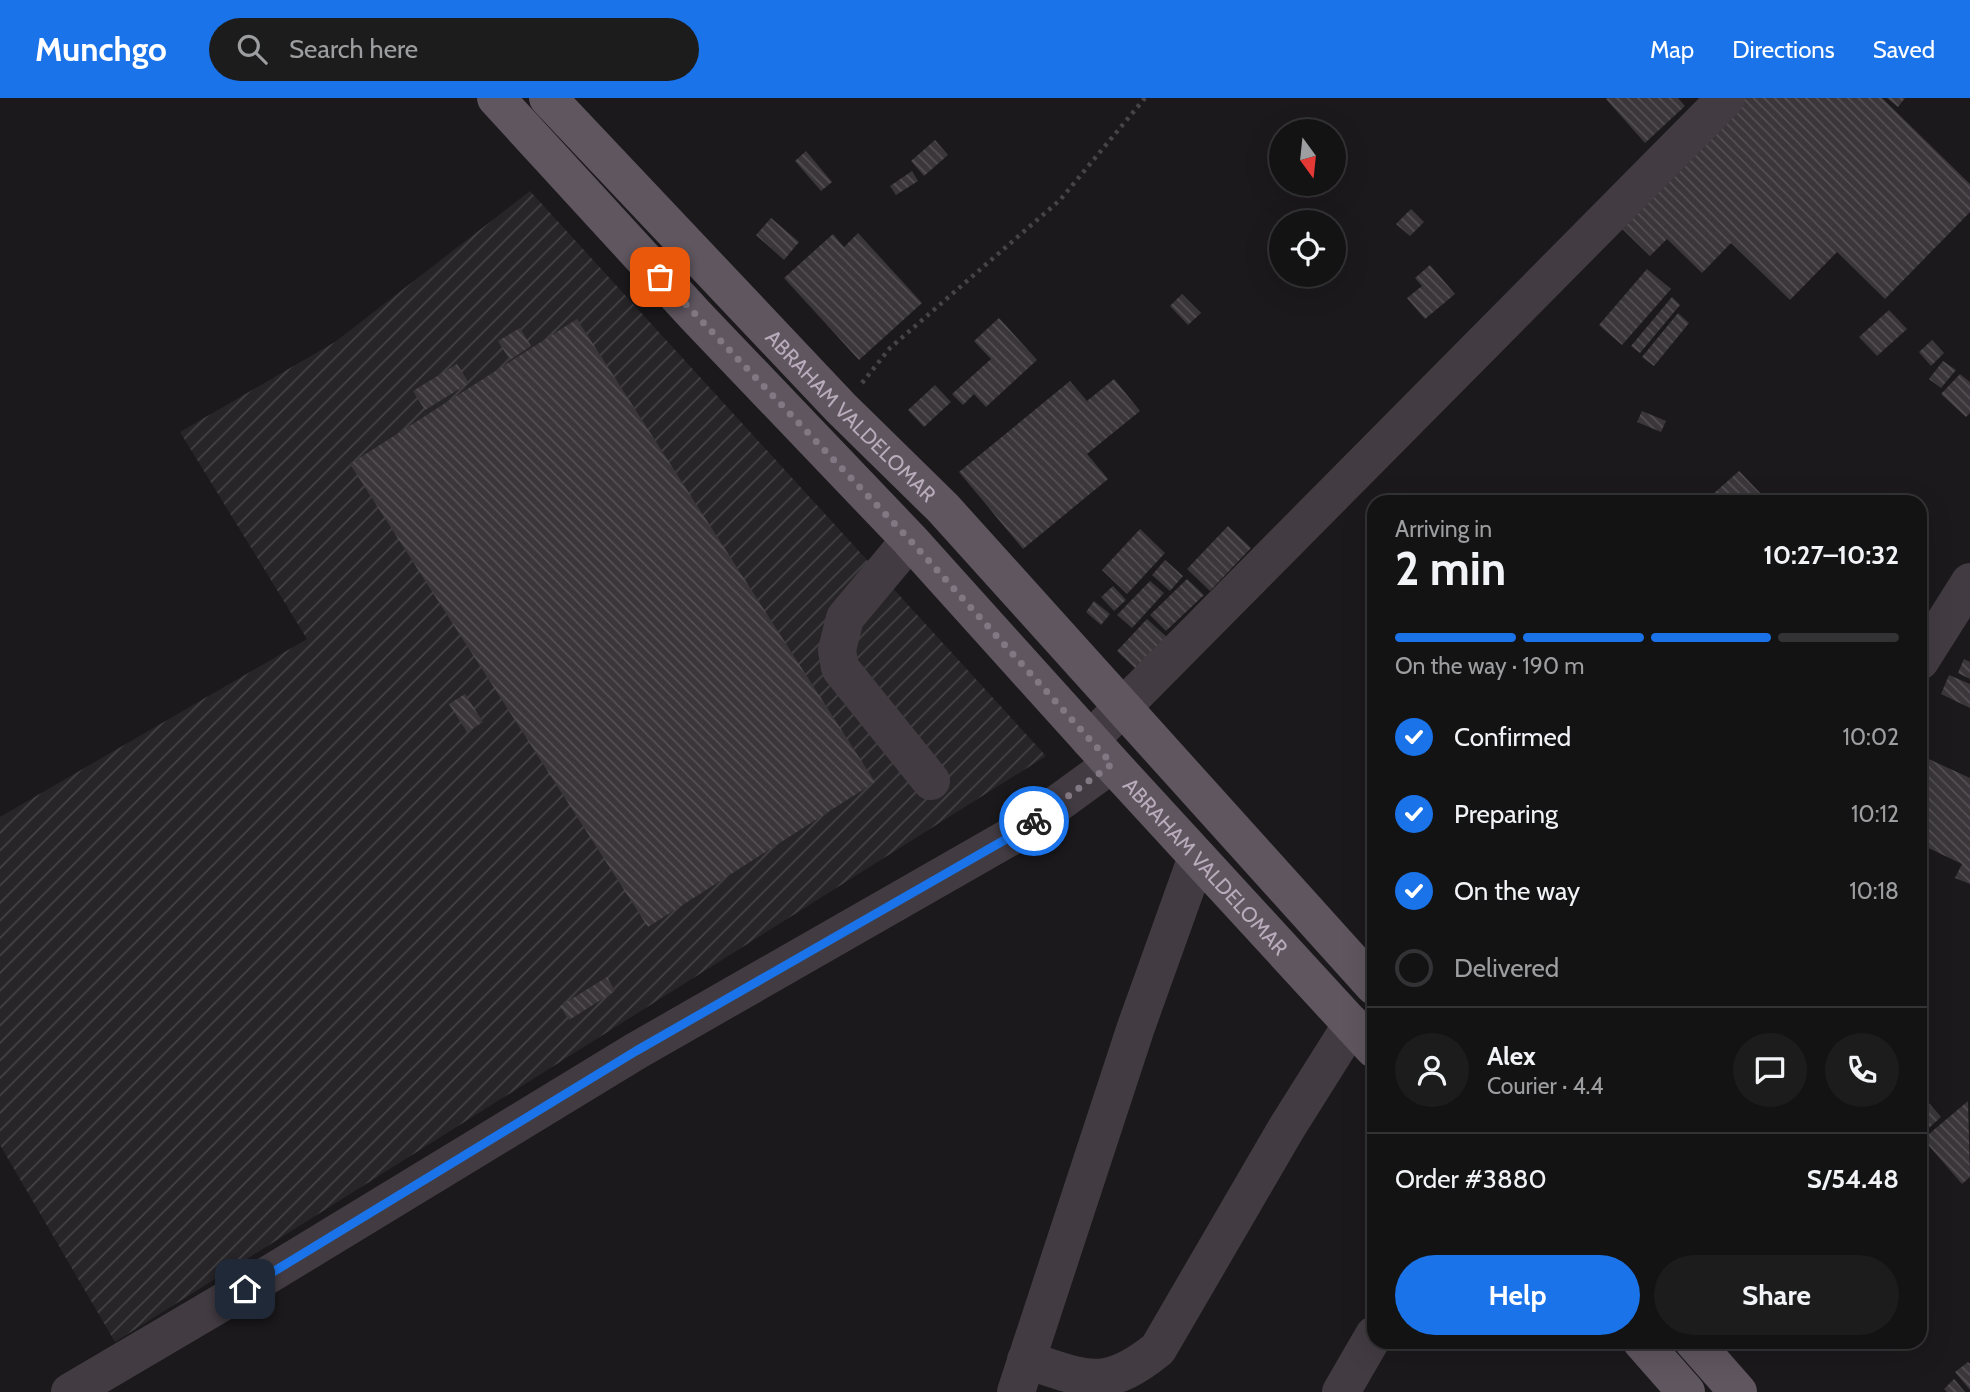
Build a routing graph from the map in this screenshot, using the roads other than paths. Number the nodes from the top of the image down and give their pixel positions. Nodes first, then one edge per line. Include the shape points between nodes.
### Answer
1 (496, 98) edge
2 (548, 98) edge
3 (1726, 98) edge
4 (943, 508) junction
5 (910, 540) junction
6 (1970, 582) edge
7 (1927, 650) edge
8 (1123, 708) junction
9 (1101, 752) junction
10 (931, 781) dead end
11 (1197, 857) junction
12 (1367, 978) edge
13 (1363, 1037) edge
14 (1367, 1347) edge
15 (1648, 1349) edge
16 (1699, 1349) edge
17 (1021, 1376) edge
18 (70, 1392) edge
19 (1341, 1392) edge
20 (1686, 1392) edge
21 (1738, 1392) edge

1 - 5 main road, ABRAHAM VALDELOMAR
2 - 4 main road, ABRAHAM VALDELOMAR via 841,408
3 - 8 street
4 - 5 main road
4 - 8 main road, ABRAHAM VALDELOMAR
5 - 9 main road, ABRAHAM VALDELOMAR
5 - 10 street via 845,618 836,650 840,668
6 - 7 street
8 - 9 street
8 - 12 main road, ABRAHAM VALDELOMAR
9 - 11 main road, ABRAHAM VALDELOMAR
9 - 18 street via 1017,833 636,1051
11 - 13 main road, ABRAHAM VALDELOMAR
11 - 17 street
13 - 17 street via 1286,1129 1158,1349 1125,1373 1093,1381
14 - 19 street
15 - 20 main road
16 - 21 main road

